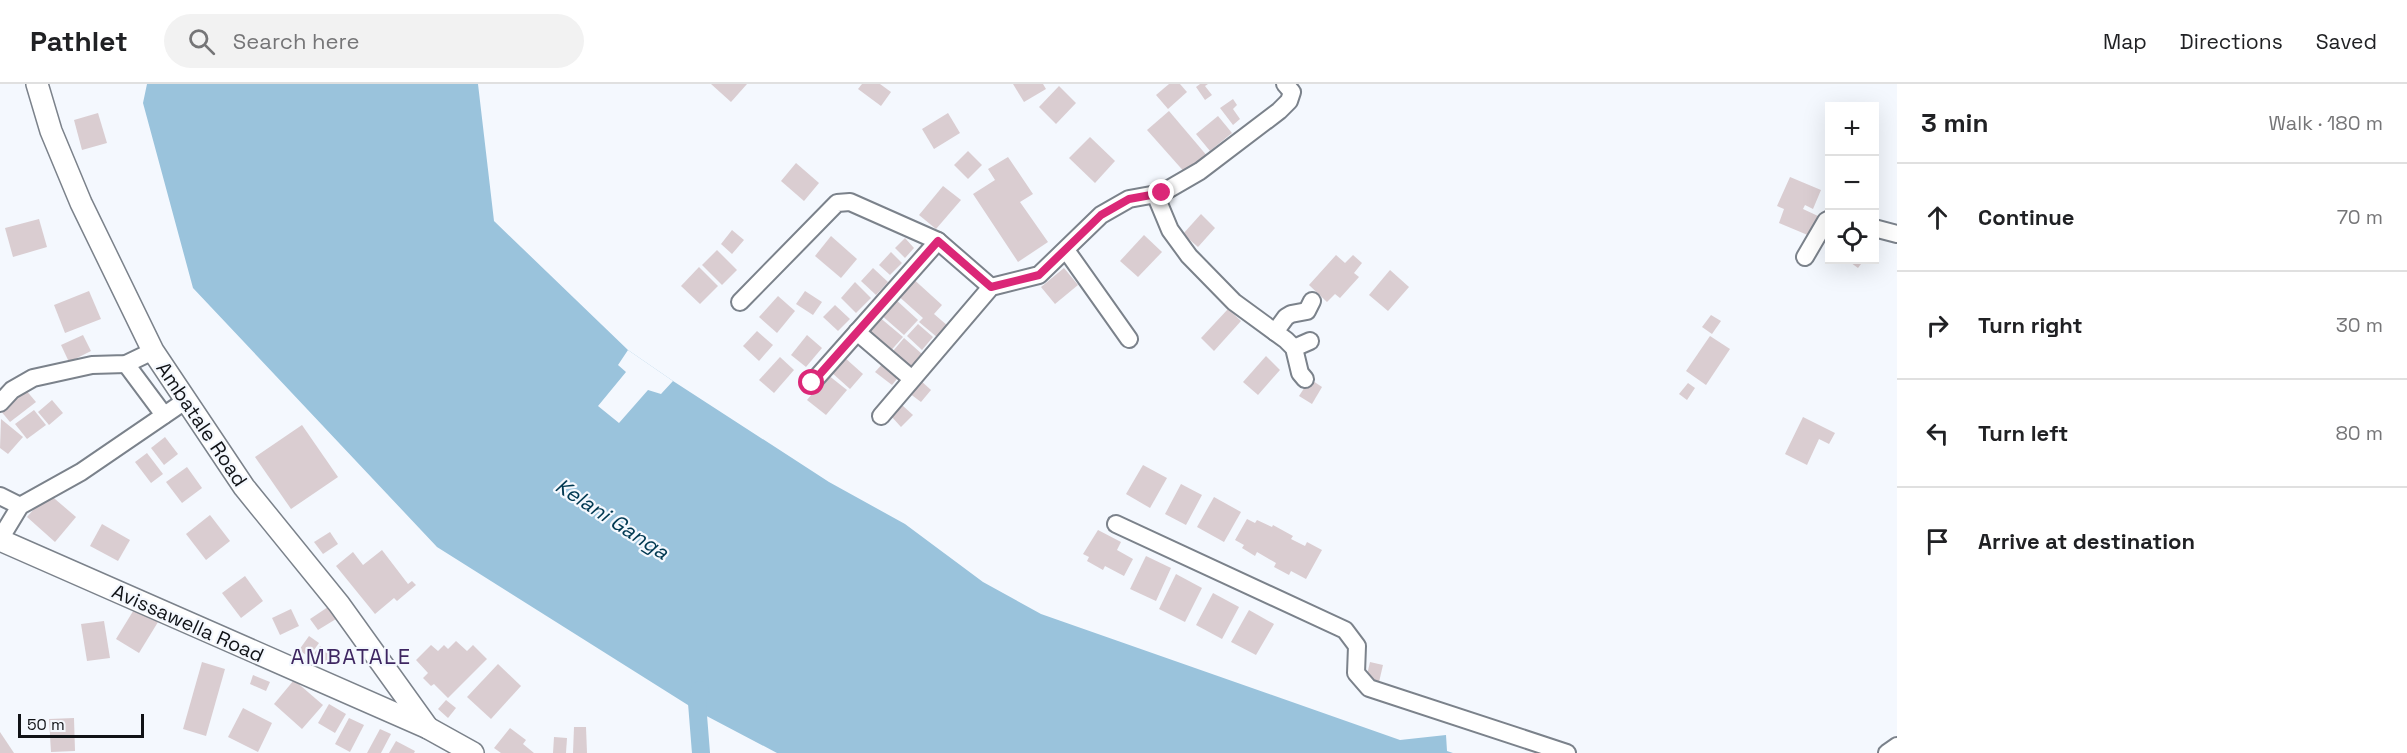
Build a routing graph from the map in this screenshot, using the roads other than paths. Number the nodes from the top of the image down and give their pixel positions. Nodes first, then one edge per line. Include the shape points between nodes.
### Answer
1 (37, 84) edge
2 (1285, 84) edge
3 (1155, 194) junction
4 (1825, 223) edge
5 (1879, 229) edge
6 (1897, 234) edge
7 (938, 241) junction
8 (1066, 250) junction
9 (1805, 256) dead end
10 (991, 287) junction
11 (1312, 301) dead end
12 (740, 302) dead end
13 (856, 332) junction
14 (1275, 332) junction
15 (1129, 339) dead end
16 (1310, 341) dead end
17 (1294, 348) junction
18 (153, 351) junction
19 (126, 364) junction
20 (912, 379) junction
21 (1305, 379) dead end
22 (812, 383) dead end
23 (185, 401) junction
24 (0, 403) edge
25 (164, 415) junction
26 (881, 416) dead end
27 (0, 496) edge
28 (20, 506) junction
29 (1116, 524) dead end
30 (0, 540) edge
31 (428, 728) junction
32 (1897, 746) edge
33 (473, 753) edge
34 (1567, 753) edge
35 (1887, 753) edge

1 - 18 main road, Ambatale Road via 51,131 81,203
2 - 3 street via 1292,92 1279,111 1200,171
3 - 8 street via 1129,199 1101,215
3 - 14 street via 1170,230 1190,256 1234,302
4 - 9 street
5 - 6 street
7 - 10 street
7 - 12 street via 850,201 842,201
7 - 13 street
8 - 10 street via 1039,275
8 - 15 street
10 - 20 street
11 - 14 street via 1307,311 1286,317
13 - 20 street
13 - 22 street
14 - 17 street
16 - 17 street
17 - 21 street
18 - 19 street
18 - 23 main road, Ambatale Road
19 - 24 street via 92,365 33,378 12,390
19 - 25 street
20 - 26 street
23 - 25 street
23 - 31 main road, Ambatale Road via 244,487 339,604
25 - 28 street via 81,472
27 - 28 street
28 - 30 street
29 - 34 street via 1345,630 1357,645 1356,673 1369,688
30 - 31 main road, Avissawella Road
31 - 33 main road, Avissawella Road
32 - 35 street

